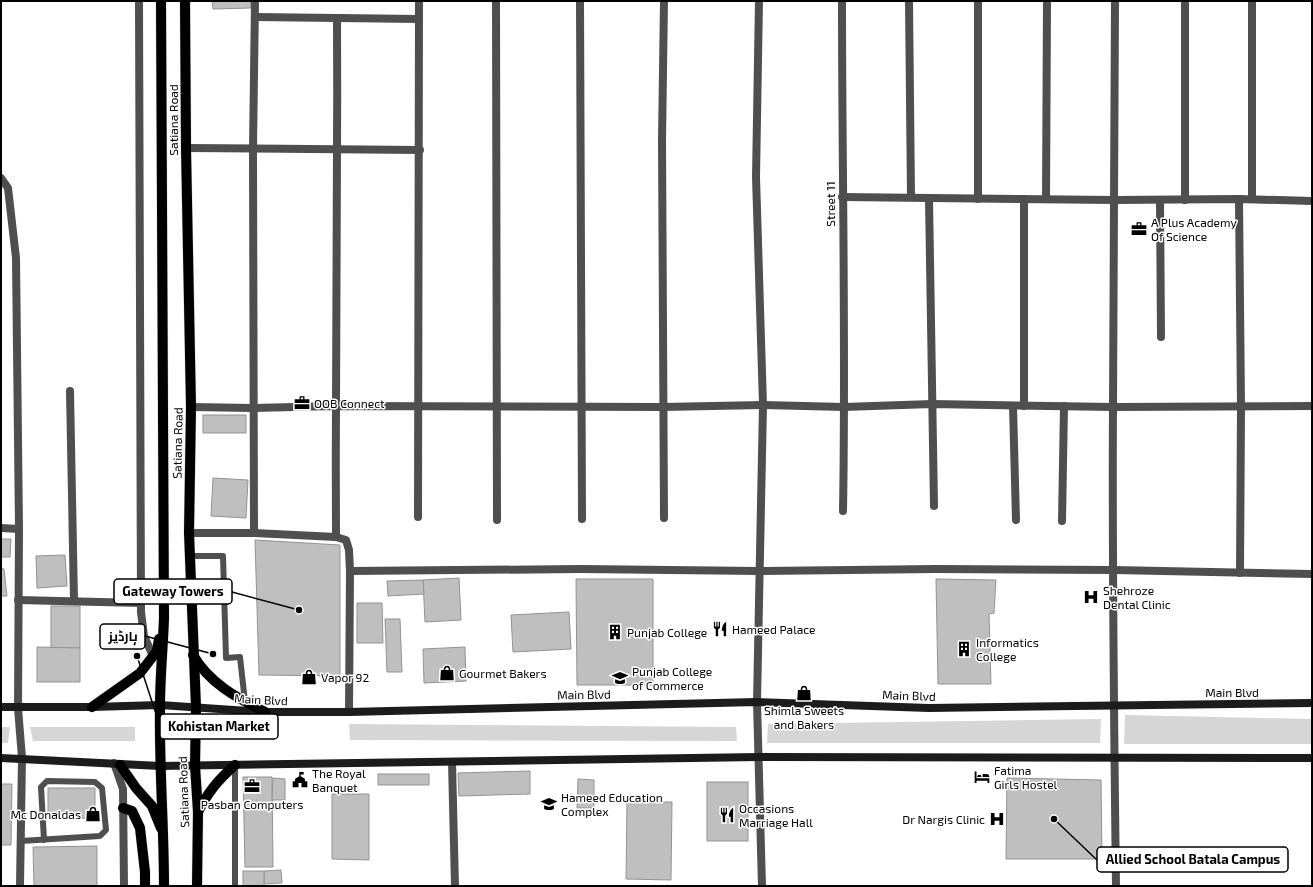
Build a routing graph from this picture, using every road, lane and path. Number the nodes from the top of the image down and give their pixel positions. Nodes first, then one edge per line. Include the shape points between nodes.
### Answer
1 (140, 1) edge
2 (161, 1) edge
3 (185, 1) edge
4 (255, 1) edge
5 (419, 1) edge
6 (496, 1) edge
7 (580, 1) edge
8 (664, 1) edge
9 (759, 1) edge
10 (842, 1) edge
11 (909, 1) edge
12 (978, 1) edge
13 (1047, 1) edge
14 (1115, 1) edge
15 (1185, 1) edge
16 (1252, 1) edge
17 (255, 16) junction
18 (337, 18) junction
19 (420, 19) junction
20 (186, 148) junction
21 (253, 148) junction
22 (338, 150) junction
23 (420, 150) junction
24 (1, 178) edge
25 (842, 197) junction
26 (911, 197) junction
27 (929, 199) junction
28 (978, 199) junction
29 (1024, 199) junction
30 (1239, 199) junction
31 (1252, 199) junction
32 (1046, 200) junction
33 (1115, 200) junction
34 (1160, 200) junction
35 (1185, 200) junction
36 (1312, 201) edge
37 (1161, 337) dead end
38 (70, 391) dead end
39 (932, 404) junction
40 (763, 405) junction
41 (335, 406) junction
42 (419, 406) junction
43 (1013, 406) junction
44 (1024, 406) junction
45 (1064, 406) junction
46 (1312, 406) edge
47 (191, 407) junction
48 (498, 407) junction
49 (582, 407) junction
50 (663, 407) junction
51 (844, 407) junction
52 (1113, 407) junction
53 (1241, 407) junction
54 (253, 408) junction
55 (934, 506) dead end
56 (843, 511) dead end
57 (418, 517) dead end
58 (664, 518) dead end
59 (582, 519) dead end
60 (497, 520) dead end
61 (1016, 520) dead end
62 (1062, 521) dead end
63 (1, 528) edge
64 (19, 528) junction
65 (254, 532) junction
66 (189, 533) junction
67 (336, 536) junction
68 (190, 556) junction
69 (1114, 570) junction
70 (350, 571) junction
71 (759, 571) junction
72 (1240, 572) junction
73 (1312, 574) edge
74 (18, 600) junction
75 (74, 601) junction
76 (141, 603) junction
77 (164, 618) junction
78 (193, 655) junction
79 (153, 656) junction
80 (245, 702) junction
81 (757, 702) junction
82 (1312, 703) edge
83 (160, 705) junction
84 (1114, 705) junction
85 (1, 707) edge
86 (92, 707) junction
87 (196, 707) junction
88 (18, 708) junction
89 (265, 712) junction
90 (349, 712) junction
91 (759, 757) junction
92 (1, 758) edge
93 (22, 758) junction
94 (1114, 758) junction
95 (1312, 758) edge
96 (452, 762) junction
97 (117, 764) junction
98 (235, 765) junction
99 (160, 766) junction
100 (195, 766) junction
101 (123, 808) junction
102 (198, 812) junction
103 (164, 835) junction
104 (44, 840) junction
105 (21, 841) junction
106 (20, 886) edge
107 (124, 886) edge
108 (145, 886) edge
109 (164, 886) edge
110 (197, 886) edge
111 (235, 886) edge
112 (455, 886) edge
113 (762, 886) edge
114 (1116, 886) edge

1 - 76 street
2 - 77 main road, Satiana Road
3 - 20 main road, Satiana Road
4 - 17 street
5 - 19 street
6 - 48 street
7 - 49 street
8 - 50 street
9 - 40 street via 756,177
10 - 25 street, Street 11
11 - 26 street
12 - 28 street
13 - 32 street
14 - 33 street
15 - 35 street
16 - 31 street
17 - 18 street
17 - 21 street
18 - 19 street
18 - 22 street
19 - 23 street
20 - 21 street
20 - 47 main road, Satiana Road
21 - 22 street
21 - 54 street
22 - 23 street
22 - 41 street
23 - 42 street
24 - 64 street via 8,188 16,258
25 - 26 street
25 - 51 street, Street 11
26 - 27 street
27 - 28 street
27 - 39 street
28 - 29 street
29 - 32 street
29 - 44 street
30 - 31 street
30 - 35 street
30 - 53 street
31 - 36 street
32 - 33 street
33 - 34 street
33 - 52 street
34 - 35 street
34 - 37 street
38 - 75 street
39 - 43 street
39 - 51 street
39 - 55 street
40 - 50 street
40 - 51 street
40 - 71 street
41 - 42 street
41 - 54 street
41 - 67 street
42 - 48 street
42 - 57 street
43 - 44 street
43 - 61 street
44 - 45 street
45 - 52 street
45 - 62 street
46 - 53 street
47 - 54 street
47 - 66 main road, Satiana Road
48 - 49 street
48 - 60 street
49 - 50 street
49 - 59 street
50 - 58 street
51 - 56 street, Street 11
52 - 53 street
52 - 69 street
53 - 72 street
54 - 65 street
63 - 64 street
64 - 74 street
65 - 66 street
65 - 67 street
66 - 68 main road, Satiana Road
67 - 70 street via 346,540
68 - 78 main road, Satiana Road
68 - 80 lane via 224,556 226,658 240,656
69 - 71 street
69 - 72 street
69 - 84 street
70 - 71 street
70 - 90 street
71 - 81 street
72 - 73 street
74 - 75 street
74 - 88 street
75 - 76 street
76 - 79 street via 144,636
77 - 79 main road via 157,651
77 - 83 main road, Satiana Road
78 - 80 main road via 213,680
78 - 87 main road, Satiana Road
79 - 86 main road via 140,673
80 - 89 main road
81 - 84 main road, Main Blvd via 929,708
81 - 90 main road, Main Blvd
81 - 91 street
82 - 84 main road, Main Blvd
83 - 86 main road, Main Blvd
83 - 87 main road, Main Blvd
83 - 99 main road, Satiana Road
84 - 94 street
85 - 88 main road, Main Blvd
86 - 88 main road, Main Blvd
87 - 89 main road, Main Blvd
87 - 100 main road, Satiana Road
88 - 93 street
89 - 90 main road, Main Blvd
91 - 94 main road
91 - 96 main road
91 - 113 street
92 - 93 main road
93 - 97 main road
93 - 105 street
94 - 95 main road
94 - 114 street
96 - 98 main road
96 - 112 street
97 - 99 main road
97 - 101 street via 123,789
97 - 103 main road via 152,806
98 - 100 main road
98 - 102 main road via 218,781
98 - 111 lane
99 - 100 main road
99 - 103 main road, Satiana Road
100 - 102 main road, Satiana Road
101 - 107 street
101 - 108 main road via 132,811 140,828
102 - 110 main road, Satiana Road
103 - 109 main road, Satiana Road
104 - 104 lane via 100,836 106,830 102,788 95,782 47,781 41,787
104 - 105 lane
105 - 106 street

